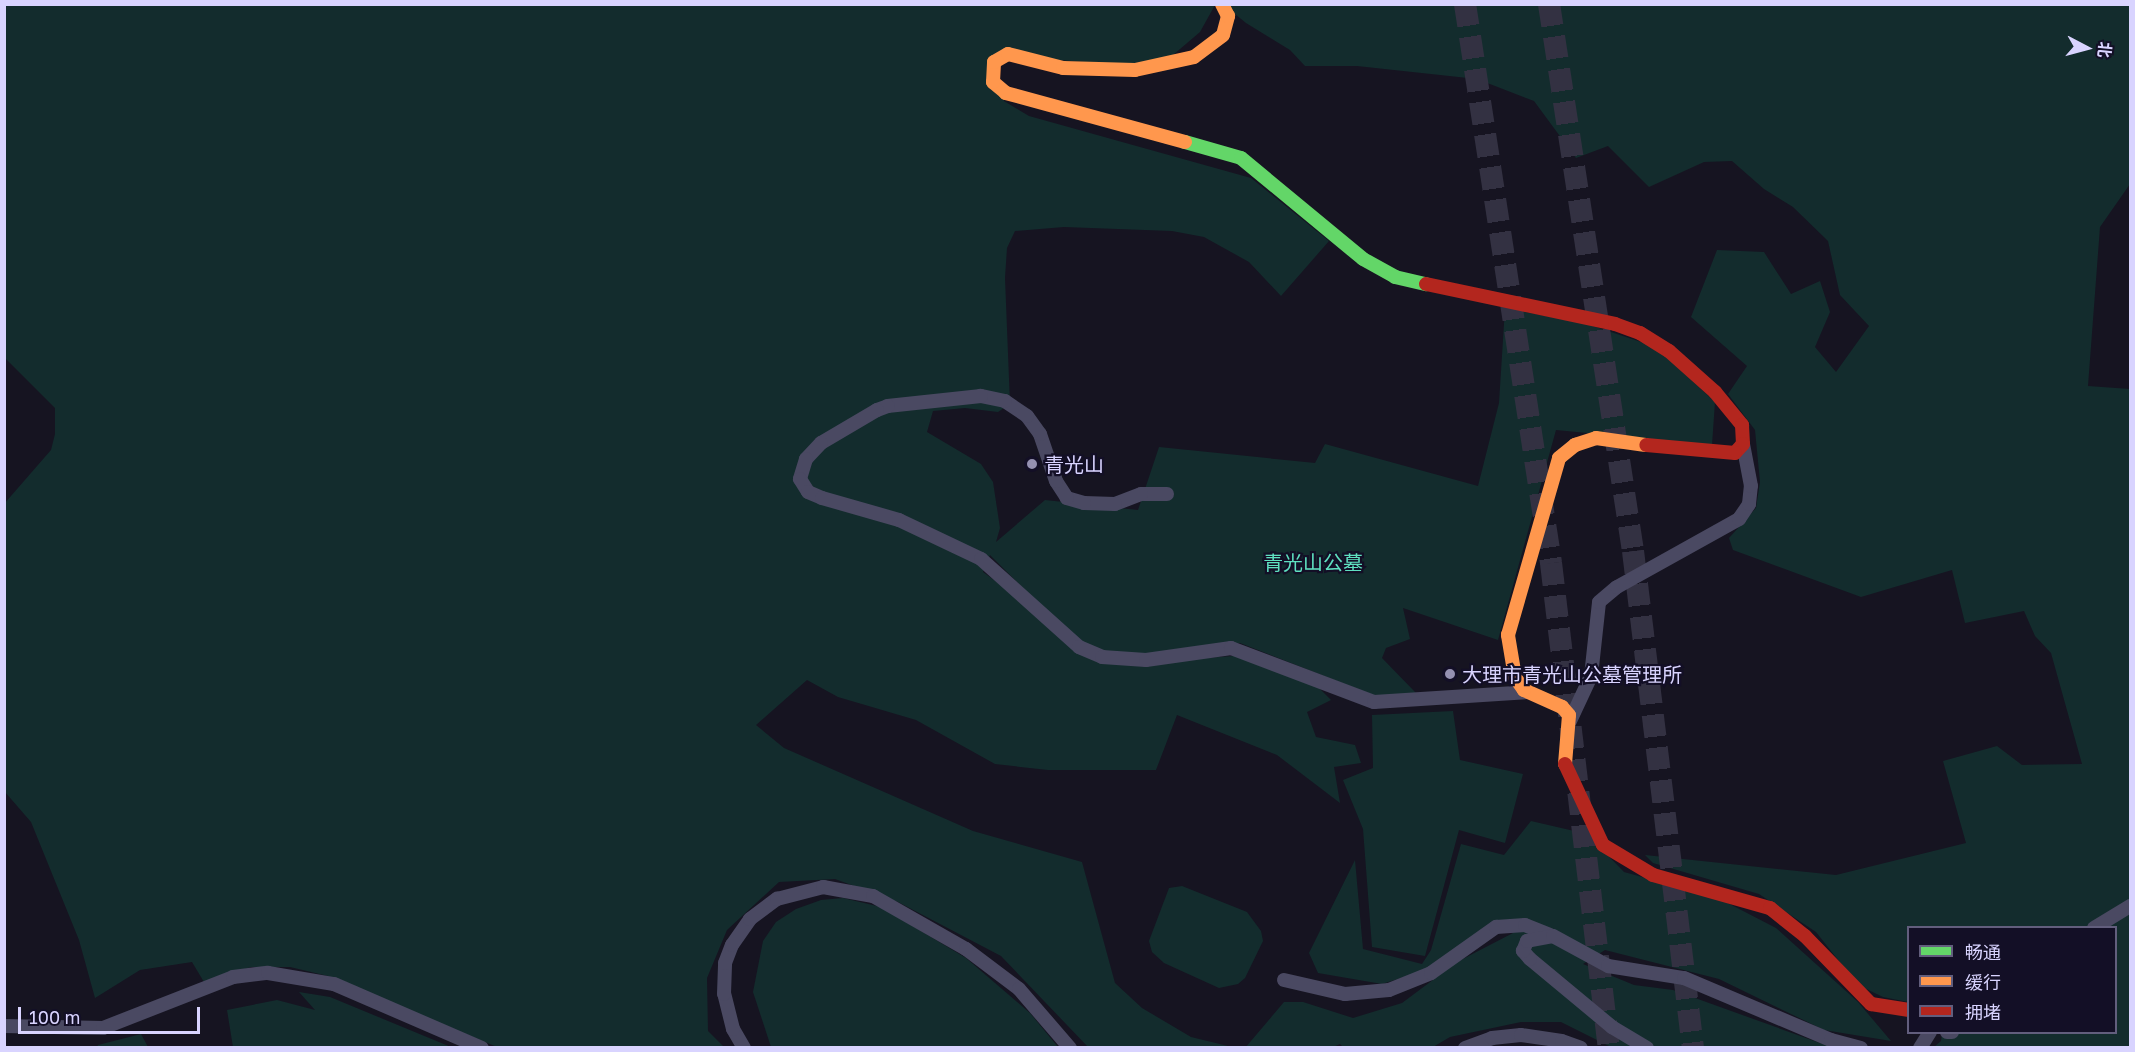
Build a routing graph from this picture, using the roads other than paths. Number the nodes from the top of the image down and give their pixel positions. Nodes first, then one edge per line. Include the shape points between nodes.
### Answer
1 (1221, 4) edge
2 (1743, 444) junction
3 (1167, 494) dead end
4 (1528, 692) junction
5 (1570, 721) junction
6 (2130, 906) edge
7 (2096, 926) edge
8 (1553, 936) junction
9 (1284, 980) dead end
10 (1907, 1010) edge
11 (4, 1026) edge
12 (1929, 1034) edge
13 (482, 1047) edge
14 (744, 1047) edge
15 (1070, 1047) edge
16 (1465, 1047) edge
17 (1581, 1047) edge
18 (1647, 1047) edge
19 (1862, 1047) edge
20 (1920, 1047) edge

1 - 2 street via 1228,16 1223,35 1194,57 1136,70 1089,70 1008,54 994,62 993,82 1006,93 1241,158 1363,259 1395,277 1615,324 1647,336 1676,357 1738,416
2 - 4 street via 1735,453 1715,454 1596,438 1563,453 1508,635 1515,677
2 - 5 street via 1751,486 1749,504 1739,519 1617,586 1599,602 1591,676
3 - 4 street via 1141,494 1115,504 1067,498 1056,481 1040,434 1028,416 1005,401 981,396 877,410 821,443 806,459 800,479 808,492 899,520 981,559 1079,647 1102,657 1146,660 1231,648 1374,702
4 - 5 street via 1562,707
5 - 10 street via 1563,747 1564,762 1604,845 1653,876 1770,908 1805,936 1871,1004
6 - 7 street
8 - 9 street via 1525,925 1496,927 1431,973 1389,990 1345,994
8 - 18 street via 1532,937 1525,944 1525,954 1612,1027
8 - 19 street via 1608,966 1684,978 1831,1040
11 - 13 street via 103,1028 233,977 268,972 334,984
12 - 20 street
14 - 15 street via 734,1029 724,994 725,963 732,945 741,929 768,905 789,894 823,887 873,896 966,949 1020,989
16 - 17 street via 1492,1038 1521,1035 1542,1036

